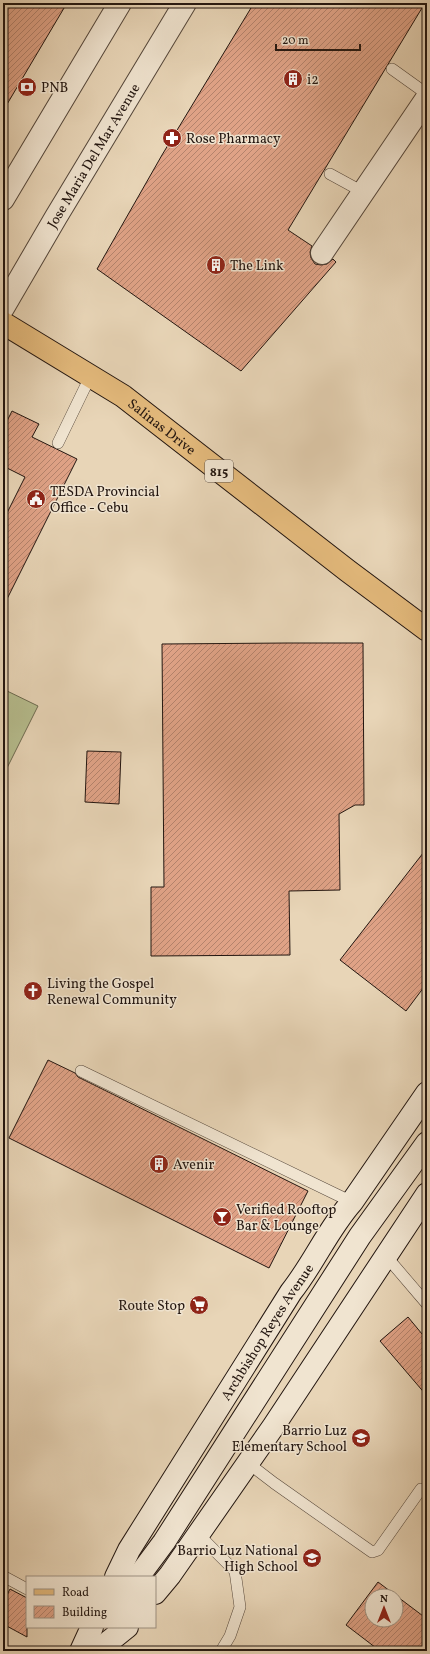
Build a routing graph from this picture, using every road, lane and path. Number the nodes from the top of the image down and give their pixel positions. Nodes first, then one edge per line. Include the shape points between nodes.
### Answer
1 (120, 3) edge
2 (184, 3) edge
3 (392, 69) dead end
4 (427, 94) edge
5 (427, 98) edge
6 (330, 174) dead end
7 (363, 192) junction
8 (3, 199) edge
9 (322, 253) dead end
10 (3, 308) edge
11 (3, 324) edge
12 (90, 377) junction
13 (58, 443) dead end
14 (427, 630) edge
15 (82, 1071) dead end
16 (427, 1093) edge
17 (427, 1143) edge
18 (427, 1194) edge
19 (352, 1202) junction
20 (386, 1256) junction
21 (427, 1304) edge
22 (248, 1463) junction
23 (421, 1489) dead end
24 (198, 1534) junction
25 (3, 1576) edge
26 (116, 1576) edge
27 (139, 1576) edge
28 (26, 1588) edge
29 (156, 1592) edge
30 (92, 1628) edge
31 (101, 1628) edge
32 (126, 1628) edge
33 (81, 1651) edge
34 (85, 1651) edge
35 (97, 1651) edge
36 (221, 1651) edge

1 - 8 main road
2 - 10 main road, Jose Maria Del Mar Avenue
3 - 4 lane
5 - 7 main road
6 - 7 lane
7 - 9 main road
11 - 12 main road, Salinas Drive / 815
12 - 13 lane
12 - 14 main road, Salinas Drive / 815 via 123,396
15 - 19 lane
16 - 19 main road, Archbishop Reyes Avenue
17 - 27 main road, Archbishop Reyes Avenue via 360,1236 164,1542
18 - 20 main road
19 - 26 main road, Archbishop Reyes Avenue via 340,1216 133,1543
20 - 21 lane
20 - 22 main road
22 - 23 lane via 372,1552 378,1550
22 - 24 main road
24 - 29 main road
24 - 36 lane via 235,1571 240,1607 230,1636
25 - 28 lane
30 - 33 main road
31 - 34 main road
32 - 35 main road

